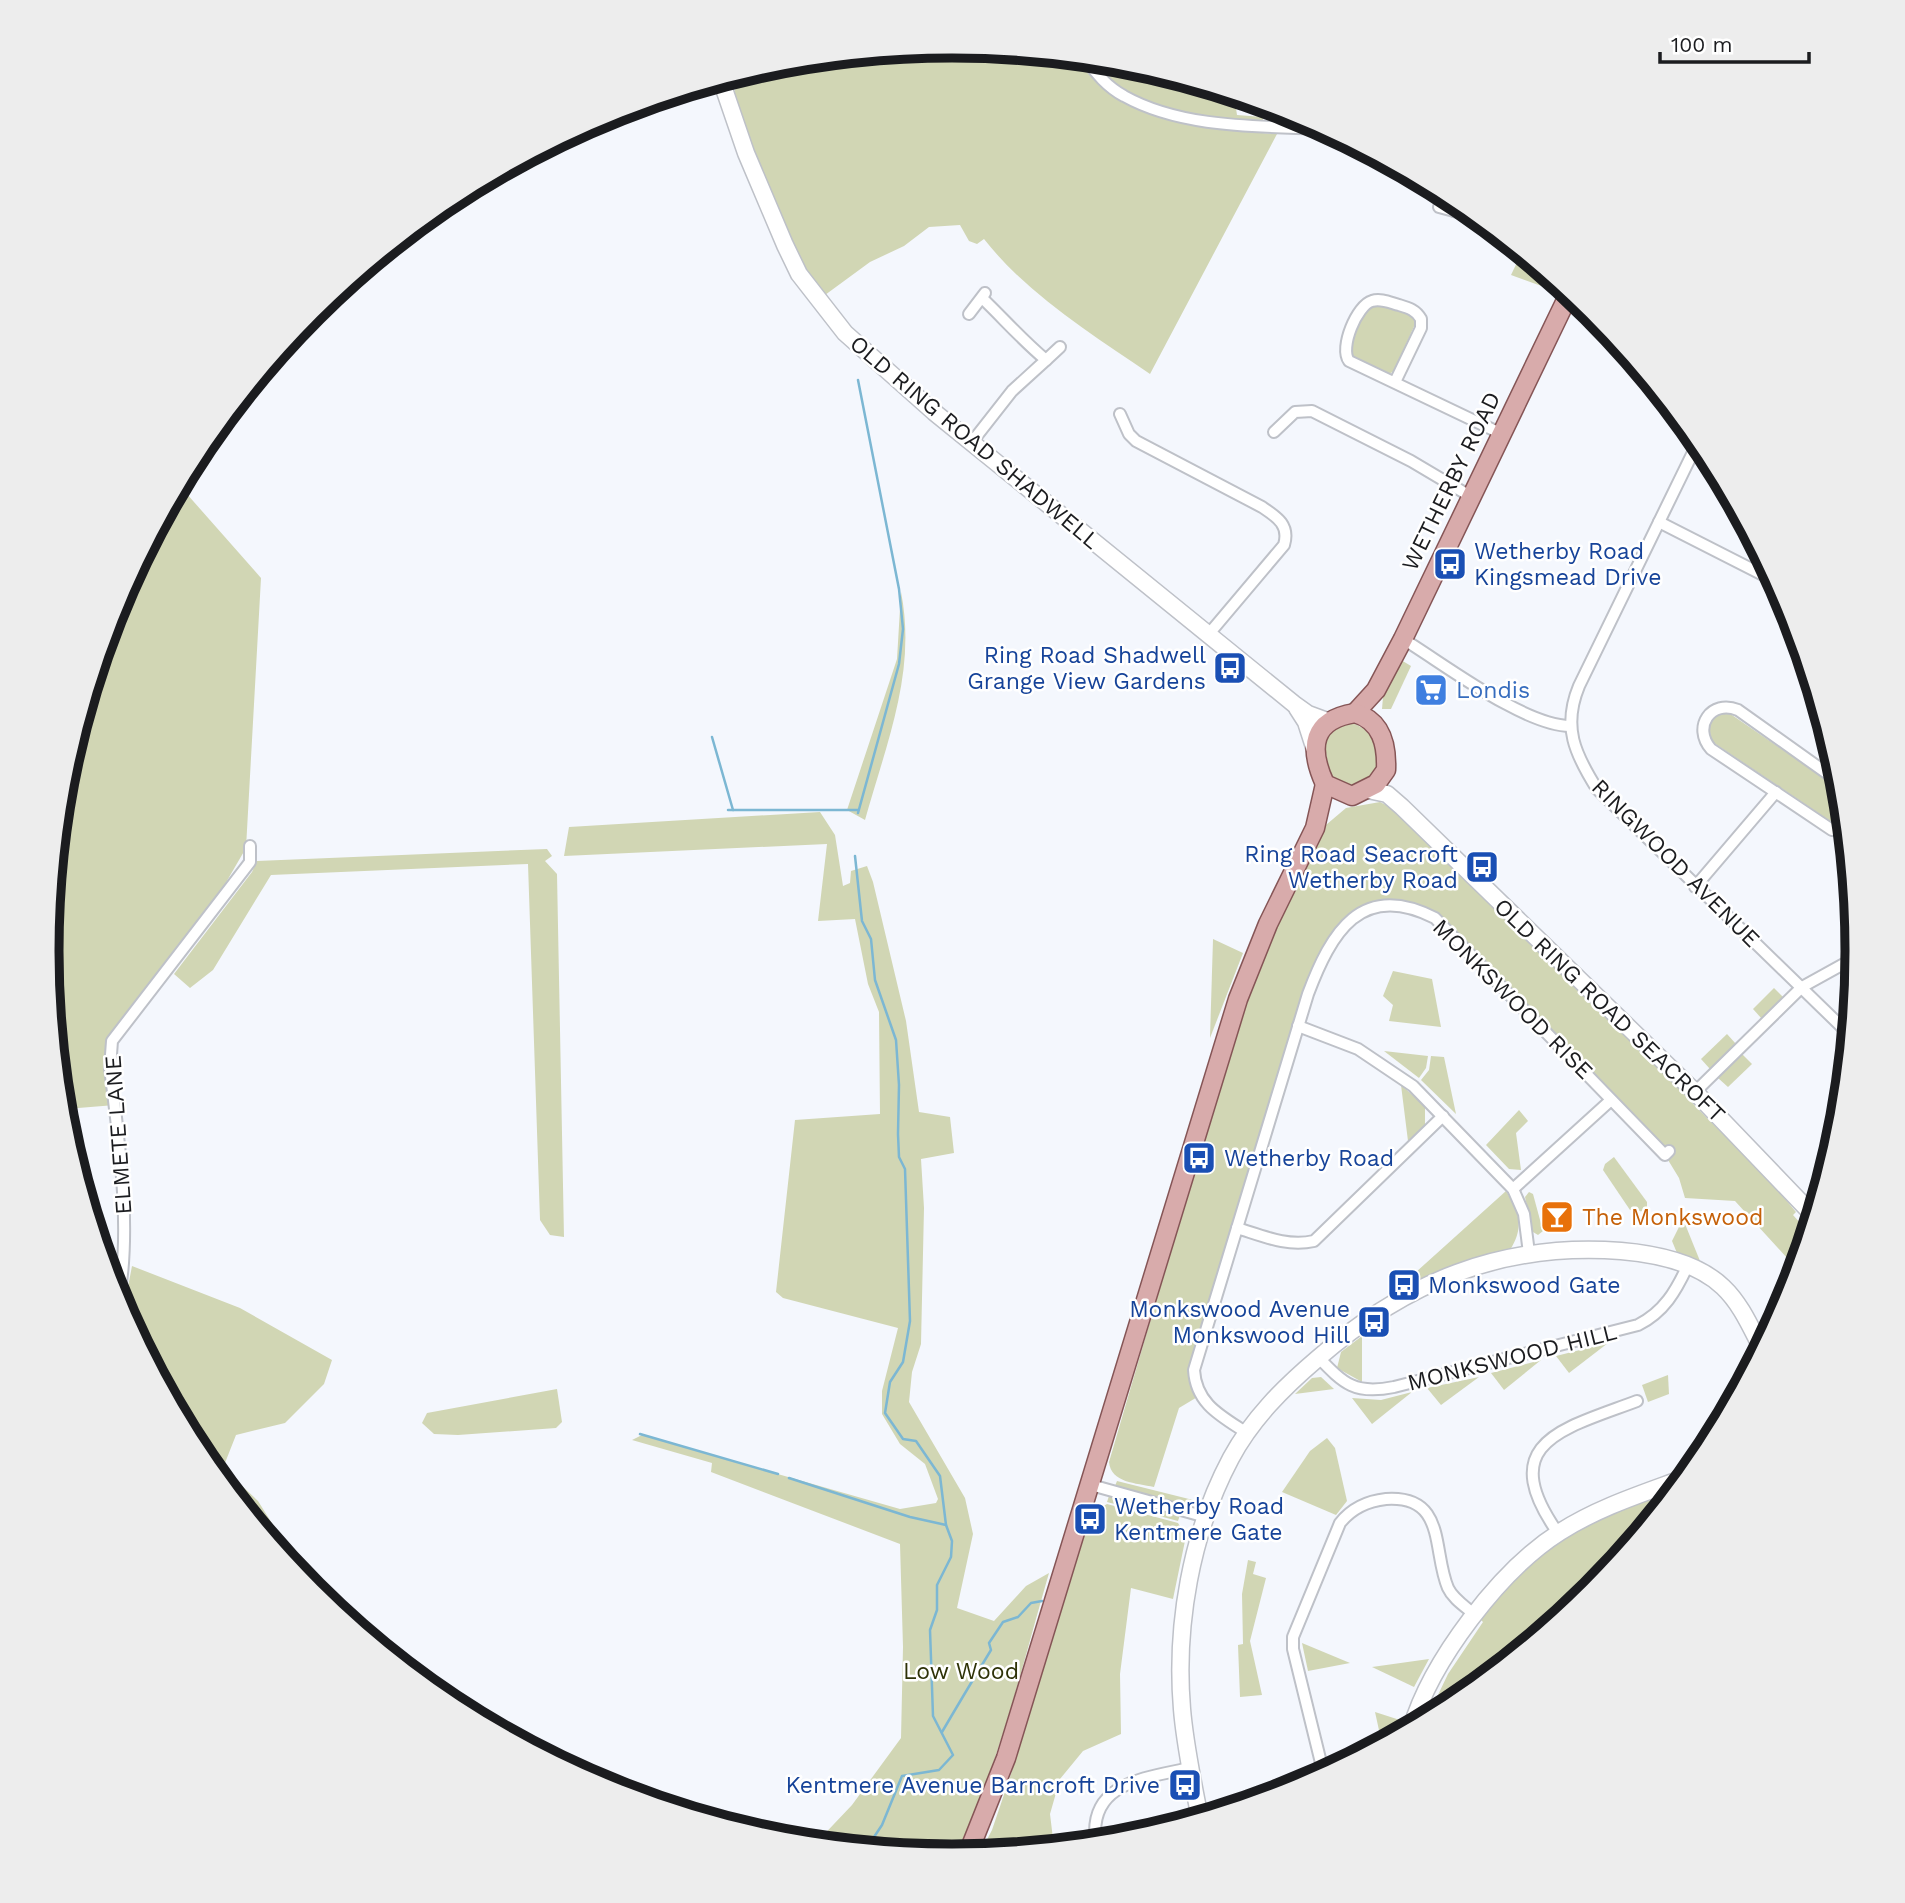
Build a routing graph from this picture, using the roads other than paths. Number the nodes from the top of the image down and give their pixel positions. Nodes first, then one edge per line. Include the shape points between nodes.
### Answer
1 (1093, 69) edge
2 (723, 88) edge
3 (1297, 127) edge
4 (1439, 207) dead end
5 (1453, 211) edge
6 (1565, 302) edge
7 (969, 314) dead end
8 (1060, 346) dead end
9 (1046, 360) junction
10 (1395, 382) junction
11 (1120, 414) dead end
12 (1274, 432) dead end
13 (1502, 434) junction
14 (972, 442) junction
15 (1693, 451) edge
16 (1470, 496) junction
17 (1659, 522) junction
18 (1762, 575) edge
19 (1208, 635) junction
20 (1403, 639) junction
21 (1376, 690) junction
22 (1294, 705) junction
23 (1356, 713) junction
24 (1327, 721) junction
25 (1376, 725) junction
26 (1570, 726) junction
27 (1315, 750) junction
28 (1386, 770) junction
29 (1828, 774) edge
30 (1325, 784) junction
31 (1776, 792) junction
32 (1360, 793) junction
33 (1402, 807) junction
34 (1315, 828) junction
35 (1838, 830) edge
36 (250, 846) dead end
37 (1695, 887) junction
38 (1846, 963) edge
39 (1802, 987) junction
40 (1298, 1026) junction
41 (1842, 1027) edge
42 (1695, 1091) junction
43 (1611, 1100) junction
44 (1443, 1116) junction
45 (1669, 1151) dead end
46 (1513, 1189) junction
47 (1808, 1210) edge
48 (1237, 1228) junction
49 (1529, 1253) junction
50 (1688, 1265) junction
51 (122, 1281) edge
52 (1757, 1340) edge
53 (1318, 1357) junction
54 (1637, 1401) dead end
55 (1247, 1433) junction
56 (1671, 1483) edge
57 (1091, 1485) junction
58 (1206, 1517) junction
59 (1558, 1533) junction
60 (1475, 1615) junction
61 (1417, 1715) edge
62 (1322, 1765) edge
63 (1190, 1768) junction
64 (1198, 1811) edge
65 (1097, 1833) edge
66 (972, 1844) edge

1 - 3 street via 1124,96 1171,113 1206,121
2 - 14 main road, OLD RING ROAD SHADWELL via 783,241 811,292 865,353
4 - 5 street
6 - 13 main road, WETHERBY ROAD
7 - 9 street via 983,295 1009,329
8 - 9 street
9 - 14 street via 1012,391
10 - 10 street via 1349,361 1344,352 1364,306 1372,301 1412,309 1421,319
10 - 13 street
11 - 19 street via 1136,441 1262,507 1278,517 1286,530 1284,545
12 - 16 street via 1295,412 1312,411
13 - 16 main road, WETHERBY ROAD
14 - 19 main road, OLD RING ROAD SHADWELL
15 - 17 street
16 - 20 main road, WETHERBY ROAD
17 - 18 street
17 - 26 street via 1579,686
19 - 22 main road, OLD RING ROAD SHADWELL
20 - 21 main road, WETHERBY ROAD
20 - 26 street via 1527,714
21 - 23 main road
21 - 25 main road
22 - 24 main road, OLD RING ROAD SHADWELL
22 - 27 main road, OLD RING ROAD SHADWELL via 1306,722
23 - 24 main road
23 - 25 main road
24 - 27 main road via 1317,736
25 - 28 main road
26 - 37 street, RINGWOOD AVENUE via 1575,751 1597,789
27 - 30 main road
28 - 32 main road
28 - 33 main road, OLD RING ROAD SEACROFT
29 - 31 street via 1738,710 1723,707 1709,714 1702,728 1706,743
30 - 32 main road
30 - 34 main road
31 - 35 street
31 - 37 street
32 - 33 main road, OLD RING ROAD SEACROFT via 1387,794
32 - 34 main road via 1335,806
33 - 42 main road, OLD RING ROAD SEACROFT
34 - 57 main road via 1238,999
36 - 51 street, ELMETE LANE via 250,862 112,1041 110,1068 125,1232
37 - 39 street, RINGWOOD AVENUE
38 - 39 street
39 - 41 street, RINGWOOD AVENUE
39 - 42 street
40 - 43 street, MONKSWOOD RISE via 1325,953 1345,923 1376,907 1414,908 1436,918 1451,932
40 - 44 street via 1375,1058 1407,1080
40 - 48 street, MONKSWOOD RISE
42 - 47 main road, OLD RING ROAD SEACROFT
43 - 45 street, MONKSWOOD RISE via 1665,1155
43 - 46 street
44 - 46 street
44 - 48 street via 1314,1241 1284,1243
46 - 49 street via 1524,1214
48 - 55 street, MONKSWOOD RISE via 1194,1370 1195,1384 1208,1407
49 - 50 main road via 1642,1253
49 - 53 main road via 1455,1273 1412,1292 1371,1315
50 - 52 main road via 1723,1286 1741,1307
50 - 53 street, MONKSWOOD HILL via 1669,1300 1638,1325 1394,1387 1376,1391 1355,1388
53 - 55 main road via 1280,1391
54 - 59 street via 1562,1430 1538,1452 1533,1488
55 - 58 main road
56 - 59 main road
57 - 58 street
57 - 66 main road via 1006,1758
58 - 63 main road via 1196,1550 1181,1648 1182,1709
59 - 60 main road via 1519,1565
60 - 61 main road via 1434,1674
60 - 62 street via 1449,1591 1435,1526 1427,1514 1402,1499 1383,1499 1350,1511 1340,1523 1293,1637
63 - 64 main road
63 - 65 street via 1135,1780 1111,1794 1098,1813

